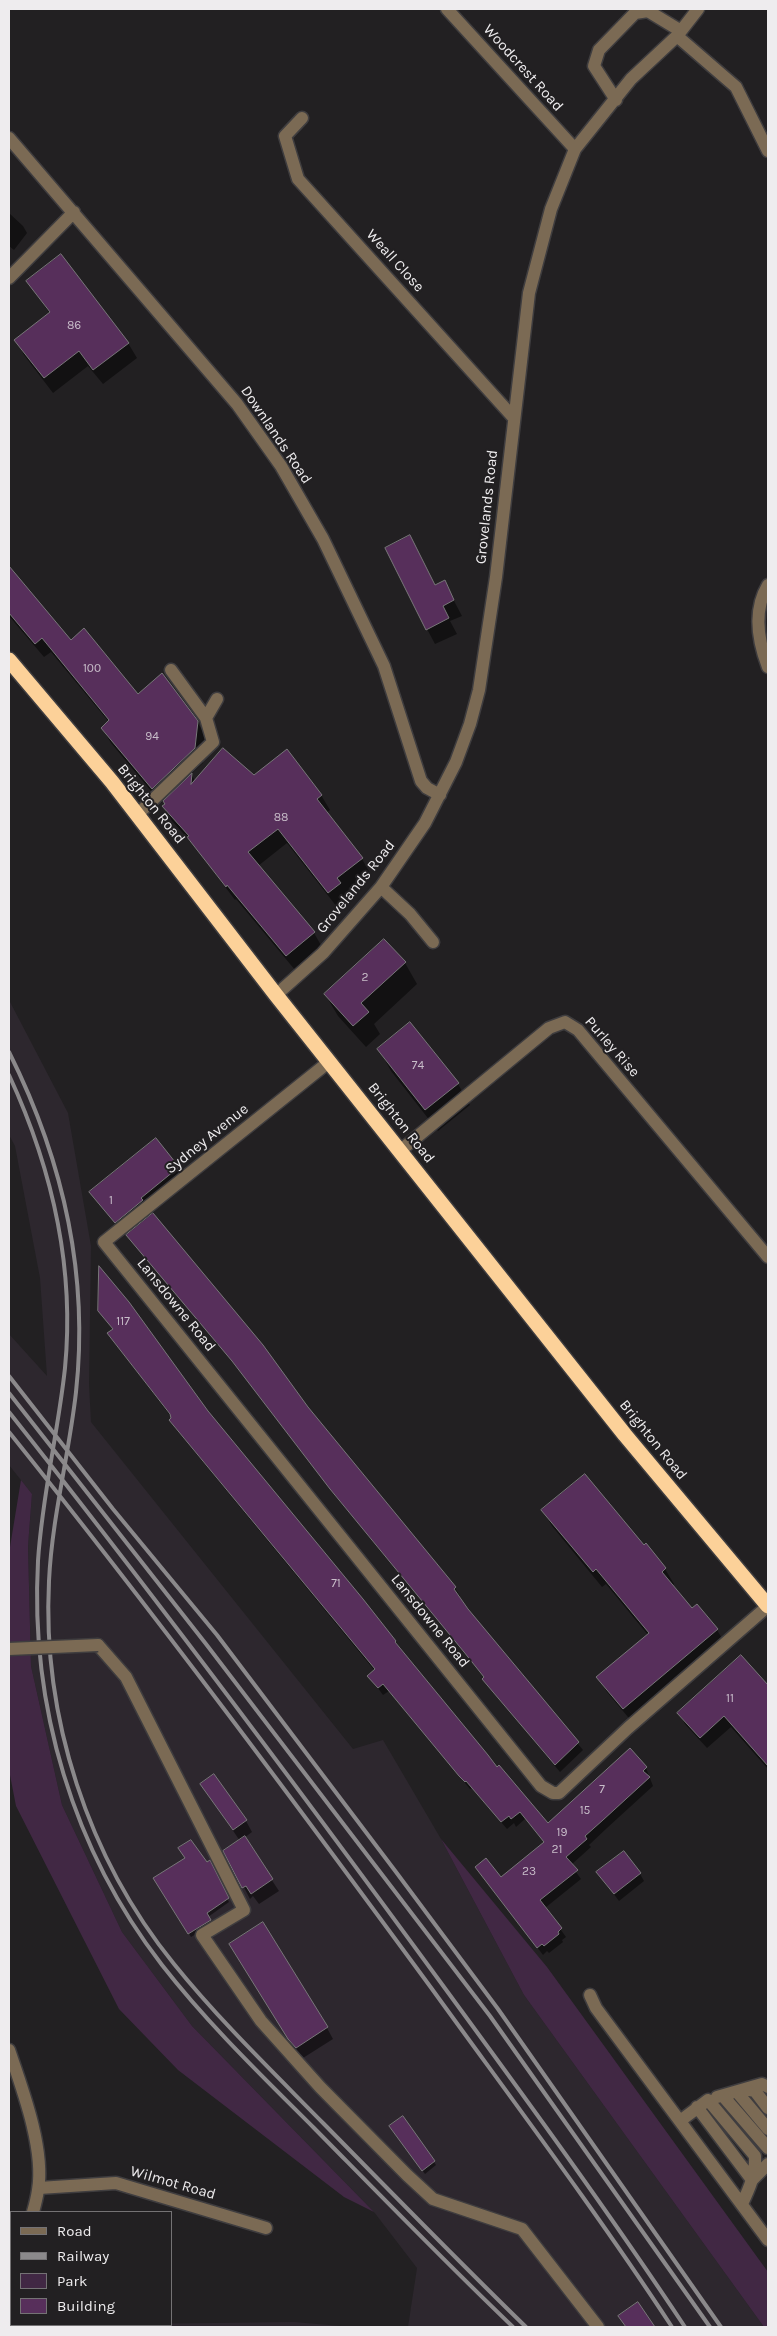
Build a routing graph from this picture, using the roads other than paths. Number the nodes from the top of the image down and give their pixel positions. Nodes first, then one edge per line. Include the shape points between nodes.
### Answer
1 (447, 9) edge
2 (698, 9) edge
3 (679, 33) junction
4 (616, 100) junction
5 (302, 118) dead end
6 (9, 138) edge
7 (575, 149) junction
8 (768, 151) edge
9 (74, 212) junction
10 (9, 278) edge
11 (513, 417) junction
12 (768, 585) edge
13 (9, 660) edge
14 (768, 667) edge
15 (171, 670) dead end
16 (217, 699) dead end
17 (206, 718) junction
18 (440, 795) junction
19 (137, 815) junction
20 (381, 887) junction
21 (433, 942) dead end
22 (276, 995) junction
23 (330, 1061) junction
24 (401, 1150) junction
25 (104, 1242) joint
26 (768, 1256) edge
27 (768, 1606) edge
28 (9, 1649) edge
29 (590, 1995) dead end
30 (9, 2050) edge
31 (768, 2087) edge
32 (741, 2090) junction
33 (723, 2096) junction
34 (702, 2103) junction
35 (768, 2108) edge
36 (680, 2120) junction
37 (768, 2130) edge
38 (768, 2148) edge
39 (768, 2164) edge
40 (752, 2180) junction
41 (39, 2188) junction
42 (742, 2204) junction
43 (33, 2211) edge
44 (266, 2228) dead end
45 (768, 2240) edge
46 (598, 2327) edge

1 - 7 street, Woodcrest Road
2 - 3 street, Grovelands Road
3 - 4 street, Grovelands Road via 631,78
3 - 4 street via 648,11 635,13 599,50 594,66
3 - 8 street via 736,87
4 - 7 street, Grovelands Road
5 - 11 street, Weall Close via 285,136 298,178
6 - 9 street, Downlands Road
7 - 11 street, Grovelands Road via 551,209 529,293
9 - 10 street
9 - 18 street, Downlands Road via 237,404 281,466 323,539 384,666 421,782
11 - 18 street, Grovelands Road via 496,577 479,690 467,732
12 - 14 street via 759,618 762,652
13 - 19 highway, Brighton Road
15 - 17 street
16 - 17 street
17 - 19 street via 213,742
18 - 20 street, Grovelands Road via 404,856
19 - 22 highway, Brighton Road
20 - 21 street via 410,914
20 - 22 street, Grovelands Road via 322,953
22 - 23 highway, Brighton Road
23 - 24 highway, Brighton Road
23 - 25 street, Sydney Avenue
24 - 26 street, Purley Rise via 549,1028 565,1022 578,1030
24 - 27 highway, Brighton Road via 625,1435
25 - 27 street, Lansdowne Road via 540,1786 547,1790 559,1793
28 - 46 street, bridge via 98,1645 126,1677 244,1910 202,1935 261,2021 320,2087 433,2199 522,2229
29 - 36 street via 596,2008
30 - 41 street via 27,2104 38,2155
31 - 32 street via 762,2084
32 - 33 street
32 - 35 street via 755,2091
32 - 37 street
33 - 34 street
33 - 38 street
34 - 36 street
34 - 40 street
36 - 42 street
39 - 40 street
40 - 42 street
41 - 43 street
41 - 44 street, Wilmot Road via 116,2183
42 - 45 street

